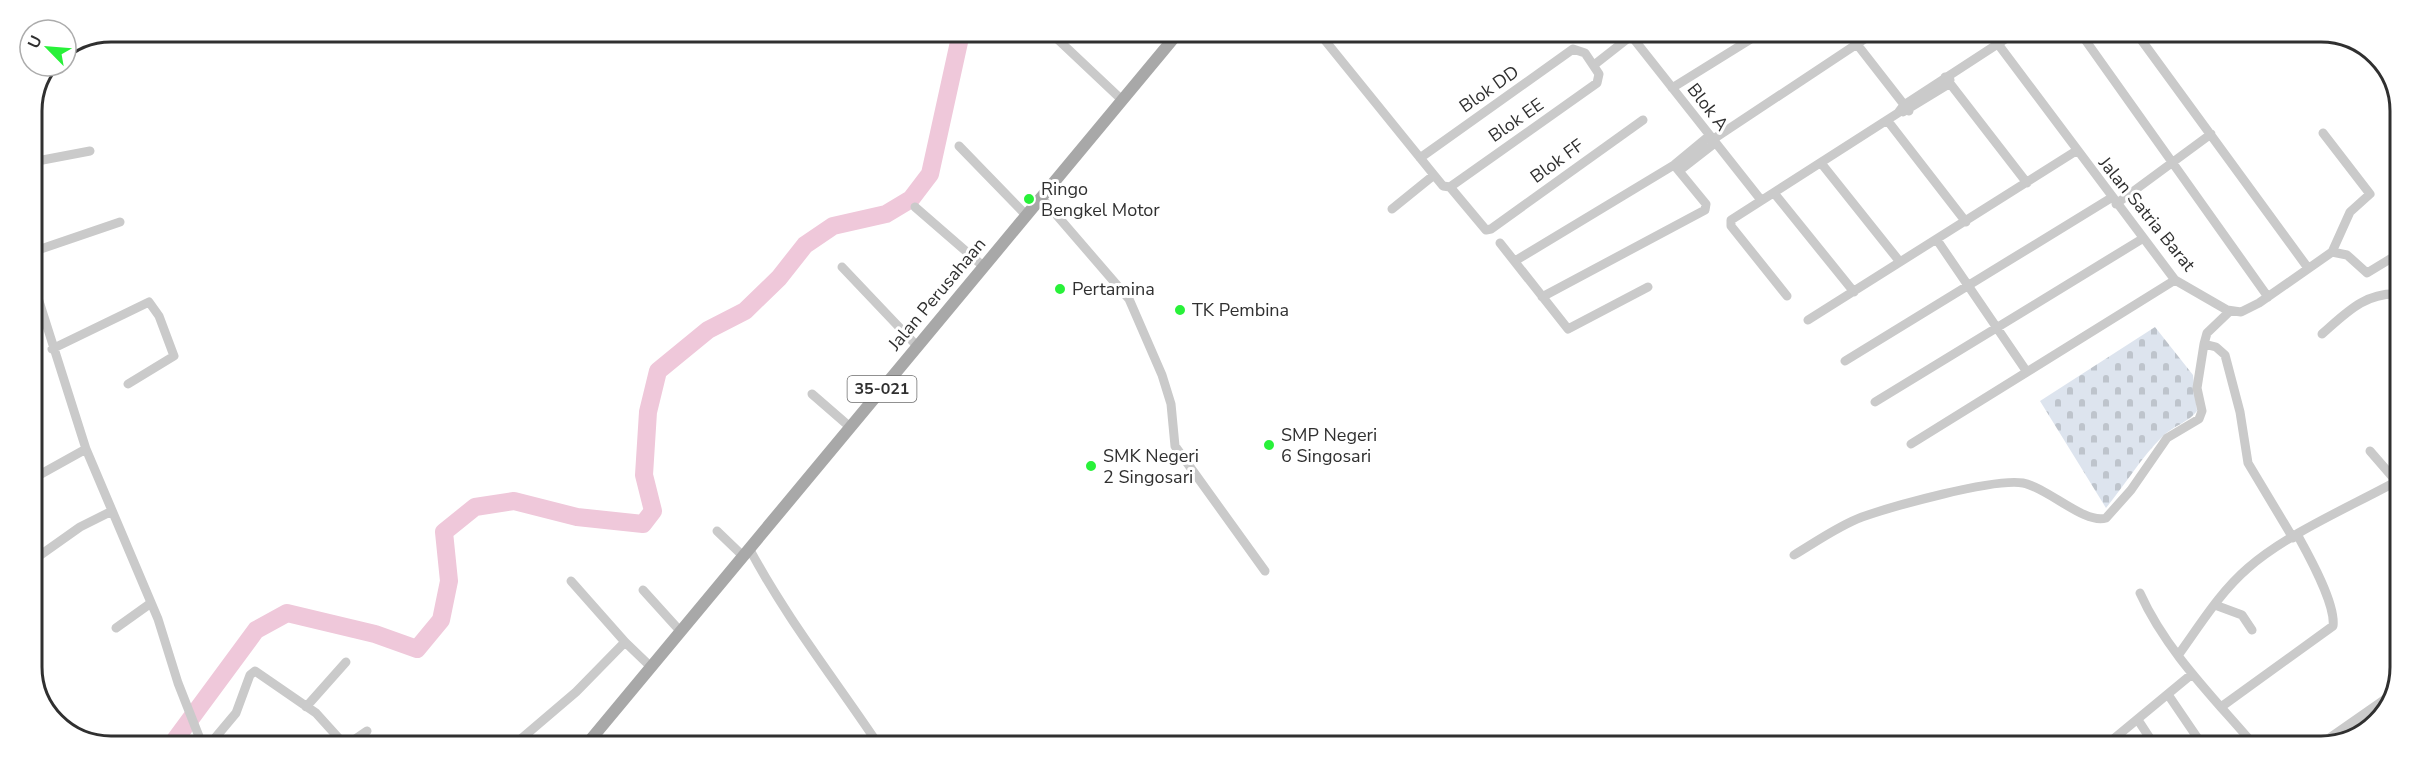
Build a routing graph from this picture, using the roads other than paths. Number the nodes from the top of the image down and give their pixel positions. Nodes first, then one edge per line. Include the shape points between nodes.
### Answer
1 (1057, 42) edge
2 (1166, 42) edge
3 (1326, 42) edge
4 (1622, 42) edge
5 (1636, 42) edge
6 (1737, 42) edge
7 (1860, 42) edge
8 (1998, 42) edge
9 (2007, 42) edge
10 (2087, 42) edge
11 (2143, 42) edge
12 (1857, 44) junction
13 (1594, 65) junction
14 (1948, 78) junction
15 (1672, 88) junction
16 (1122, 100) junction
17 (1904, 110) junction
18 (1643, 120) dead end
19 (1887, 120) junction
20 (2323, 133) dead end
21 (2211, 134) junction
22 (1712, 140) junction
23 (959, 146) dead end
24 (90, 151) dead end
25 (2076, 151) junction
26 (1420, 158) junction
27 (42, 160) edge
28 (1821, 163) junction
29 (2172, 165) junction
30 (1677, 168) junction
31 (1434, 175) junction
32 (2027, 183) junction
33 (1450, 187) junction
34 (1774, 193) junction
35 (1041, 197) junction
36 (1761, 200) junction
37 (2114, 201) junction
38 (915, 207) dead end
39 (1392, 209) dead end
40 (1026, 215) junction
41 (120, 222) dead end
42 (1966, 222) junction
43 (2142, 239) junction
44 (1936, 240) junction
45 (1500, 243) dead end
46 (42, 249) edge
47 (2332, 252) junction
48 (2390, 259) edge
49 (1515, 261) junction
50 (1900, 262) junction
51 (983, 266) junction
52 (842, 267) dead end
53 (2308, 267) junction
54 (2175, 280) junction
55 (1967, 285) junction
56 (1648, 287) dead end
57 (1854, 292) junction
58 (2390, 294) edge
59 (1786, 296) dead end
60 (1542, 297) junction
61 (2268, 297) junction
62 (42, 314) edge
63 (2226, 315) junction
64 (1808, 320) dead end
65 (1997, 329) junction
66 (2322, 334) dead end
67 (2204, 344) junction
68 (917, 346) junction
69 (52, 349) junction
70 (1845, 361) dead end
71 (2027, 372) junction
72 (129, 384) dead end
73 (812, 394) dead end
74 (1875, 402) dead end
75 (850, 427) junction
76 (1911, 444) dead end
77 (86, 449) junction
78 (2370, 451) dead end
79 (2390, 472) edge
80 (42, 473) edge
81 (2390, 484) edge
82 (112, 511) junction
83 (717, 531) dead end
84 (2295, 537) junction
85 (746, 552) junction
86 (42, 554) edge
87 (1794, 555) dead end
88 (1265, 570) dead end
89 (571, 581) dead end
90 (643, 590) dead end
91 (2140, 592) dead end
92 (151, 603) junction
93 (2215, 605) junction
94 (116, 628) dead end
95 (2252, 630) dead end
96 (681, 632) junction
97 (625, 642) junction
98 (2179, 654) junction
99 (346, 662) dead end
100 (651, 667) junction
101 (2192, 674) junction
102 (2169, 696) junction
103 (2379, 704) edge
104 (306, 707) junction
105 (2221, 707) junction
106 (2138, 720) junction
107 (367, 731) dead end
108 (2337, 733) edge
109 (199, 736) edge
110 (217, 736) edge
111 (338, 736) edge
112 (359, 736) edge
113 (527, 736) edge
114 (594, 736) edge
115 (870, 736) edge
116 (2117, 736) edge
117 (2148, 736) edge
118 (2196, 736) edge
119 (2246, 736) edge

1 - 16 street
2 - 16 main road, Jalan Perusahaan / 35-021
3 - 26 street
4 - 13 street
5 - 15 street, Blok A
6 - 15 street
7 - 12 street
8 - 14 street
9 - 25 street, Jalan Satria Barat
10 - 29 street
11 - 21 street
12 - 17 street
12 - 22 street
13 - 26 street, Blok DD via 1574,49
13 - 33 street, Blok EE via 1599,80
14 - 17 street
14 - 32 street
15 - 22 street, Blok A
16 - 35 main road, Jalan Perusahaan / 35-021
17 - 19 street
18 - 33 street, Blok FF via 1491,229 1483,229
19 - 28 street
19 - 42 street
20 - 47 street via 2370,194 2350,212
21 - 29 street
21 - 53 street
22 - 30 street
22 - 36 street, Blok A
23 - 40 street
24 - 27 street
25 - 32 street
25 - 37 street, Jalan Satria Barat
26 - 31 street
28 - 34 street
28 - 50 street
29 - 37 street
29 - 61 street
30 - 49 street
30 - 60 street via 1706,204 1705,210
31 - 33 street via 1443,186
31 - 39 street
32 - 42 street
34 - 36 street
34 - 57 street
35 - 40 main road, Jalan Perusahaan / 35-021
35 - 88 street via 1129,299 1162,375 1171,404 1175,446
36 - 59 street via 1732,219 1730,225
37 - 43 street, Jalan Satria Barat
37 - 55 street
38 - 51 street
40 - 51 main road, Jalan Perusahaan / 35-021
41 - 46 street
42 - 44 street
43 - 54 street, Jalan Satria Barat
43 - 65 street
44 - 50 street
44 - 55 street
45 - 49 street
47 - 48 street via 2347,255 2367,273
47 - 53 street
49 - 60 street
50 - 57 street
51 - 68 main road, Jalan Perusahaan / 35-021
52 - 68 street
53 - 61 street
54 - 63 street, Jalan Satria Barat
54 - 71 street
55 - 65 street
55 - 70 street
56 - 60 street via 1569,330
57 - 64 street
58 - 66 street via 2367,298
61 - 63 street via 2247,310
62 - 69 street
63 - 67 street via 2207,333
65 - 71 street
65 - 74 street
67 - 84 street via 2217,347 2225,355 2248,463
67 - 87 street via 2197,388 2202,406 2200,416 2167,438 2106,518 2095,519 2030,485 2000,483 1863,517
68 - 75 main road, Jalan Perusahaan / 35-021
69 - 72 street via 149,302 159,316 174,356
69 - 77 street
71 - 76 street
73 - 75 street
75 - 85 main road, Jalan Perusahaan / 35-021
77 - 80 street
77 - 82 street
78 - 79 street
81 - 84 street
82 - 86 street via 80,527
82 - 92 street
83 - 85 street
84 - 93 street via 2247,569
84 - 105 street via 2323,588 2333,626
85 - 96 main road, Jalan Perusahaan / 35-021
85 - 115 street
89 - 97 street
90 - 96 street
91 - 98 street via 2153,619
92 - 94 street
92 - 109 street
93 - 95 street via 2242,615
93 - 98 street
96 - 100 main road, Jalan Perusahaan / 35-021
97 - 100 street
97 - 113 street
98 - 101 street
99 - 104 street
100 - 114 main road, Jalan Perusahaan / 35-021
101 - 102 street
101 - 105 street
102 - 106 street
102 - 118 street
103 - 108 street
104 - 110 street via 255,671 236,713
104 - 111 street
105 - 119 street
106 - 116 street
106 - 117 street
107 - 112 street

